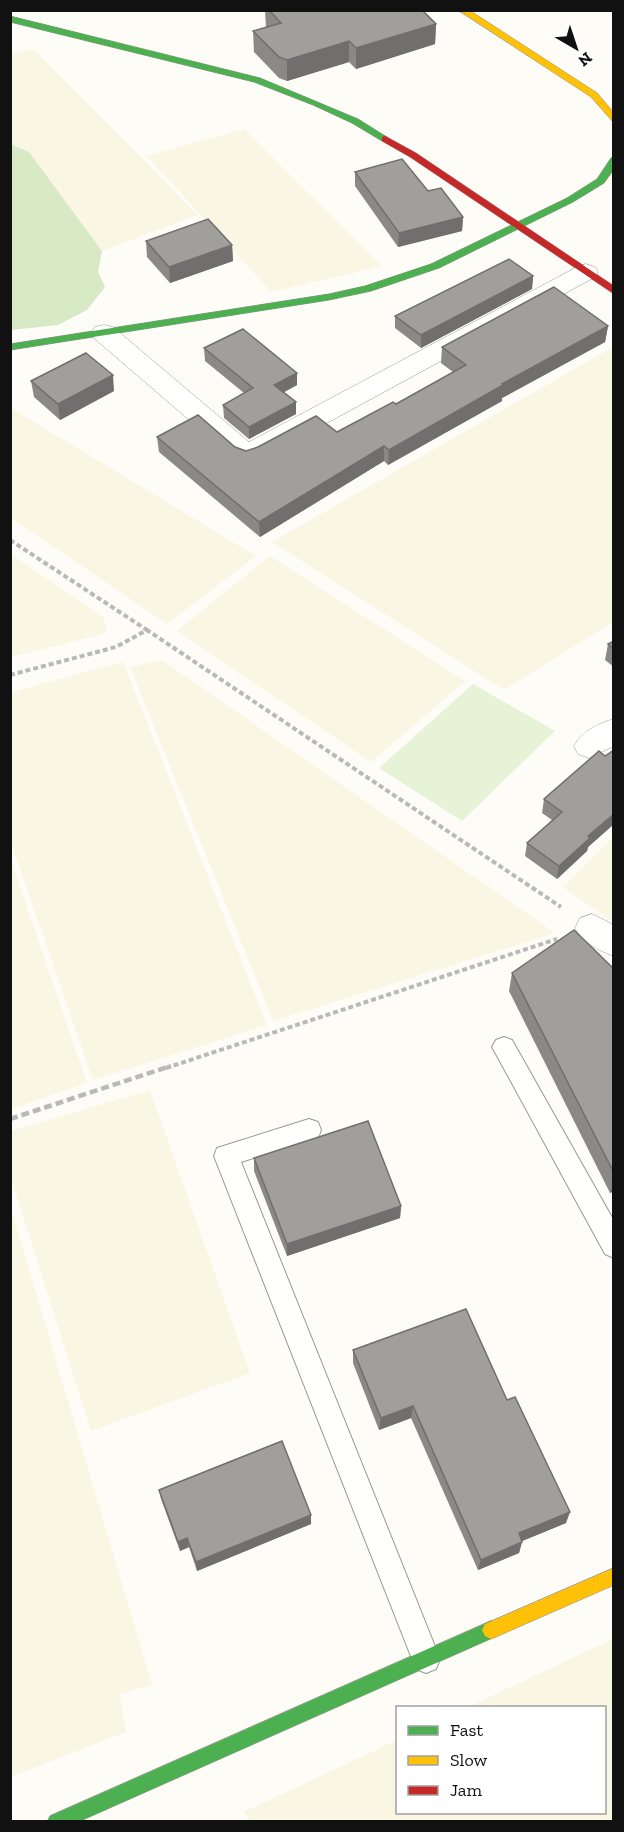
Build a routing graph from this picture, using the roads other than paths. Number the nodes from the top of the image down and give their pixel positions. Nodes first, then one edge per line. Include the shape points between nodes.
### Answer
1 (462, 10) edge
2 (10, 19) edge
3 (614, 120) edge
4 (614, 160) edge
5 (607, 185) edge
6 (519, 225) junction
7 (586, 272) junction
8 (614, 291) edge
9 (104, 333) junction
10 (10, 346) edge
11 (504, 1047) dead end
12 (309, 1130) dead end
13 (614, 1246) edge
14 (614, 1576) edge
15 (426, 1659) junction
16 (56, 1821) edge

1 - 3 street via 594,95
2 - 6 street via 286,90 355,121
4 - 5 street
5 - 6 street
6 - 7 street
6 - 9 street via 435,266 367,289
7 - 8 street
7 - 9 street via 247,455
9 - 10 street
11 - 13 lane
12 - 15 lane via 226,1156
14 - 15 street
15 - 16 street

